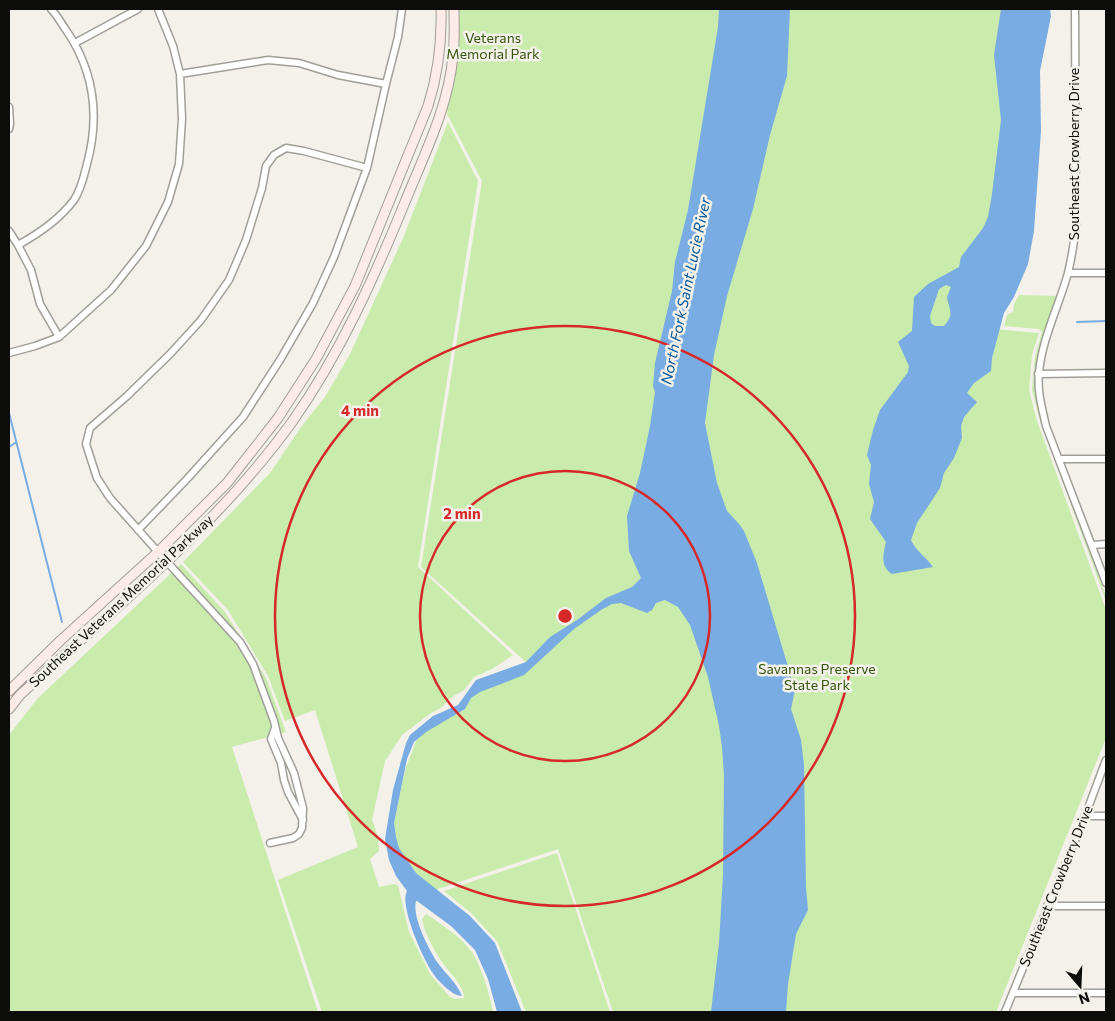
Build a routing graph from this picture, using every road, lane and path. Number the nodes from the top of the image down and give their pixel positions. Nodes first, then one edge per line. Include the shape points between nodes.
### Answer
1 (51, 9) edge
2 (138, 9) edge
3 (158, 9) edge
4 (402, 9) edge
5 (441, 9) edge
6 (454, 9) edge
7 (1075, 9) edge
8 (75, 43) junction
9 (180, 74) junction
10 (386, 84) junction
11 (9, 106) edge
12 (9, 129) edge
13 (366, 168) junction
14 (9, 231) edge
15 (18, 245) junction
16 (1068, 273) junction
17 (1106, 273) edge
18 (59, 337) junction
19 (9, 353) edge
20 (1106, 373) edge
21 (1038, 374) junction
22 (1059, 459) junction
23 (1106, 459) edge
24 (138, 530) junction
25 (1092, 544) junction
26 (1106, 544) edge
27 (158, 552) junction
28 (166, 562) junction
29 (1106, 583) edge
30 (10, 688) edge
31 (20, 695) junction
32 (9, 709) edge
33 (275, 726) junction
34 (1106, 760) edge
35 (295, 780) junction
36 (285, 783) junction
37 (1085, 816) junction
38 (1106, 816) edge
39 (303, 820) junction
40 (270, 843) dead end
41 (1047, 906) junction
42 (1106, 906) edge
43 (1013, 993) junction
44 (1106, 993) edge
45 (1005, 1012) edge

1 - 8 street
2 - 8 street
3 - 9 street via 174,46
4 - 10 street
5 - 27 main road, Southeast Veterans Memorial Parkway via 440,53 428,106 354,286 316,359 278,418 227,482
6 - 28 main road, Southeast Veterans Memorial Parkway via 453,56 440,111 368,289 330,362 292,422 241,485
7 - 16 street, Southeast Crowberry Drive via 1076,227
8 - 15 street via 86,64 94,109 94,140 84,176 75,198 59,217
9 - 10 street via 268,60 299,63 338,75
9 - 18 street via 179,164 168,202 146,246 111,290
10 - 13 street
11 - 12 street
13 - 24 street via 334,257 313,303 280,360 243,417
13 - 24 street via 286,148 274,155 266,166 246,240 229,280 201,320 171,353 90,428 86,444 96,478
14 - 15 street
15 - 18 street via 31,270 40,304
16 - 17 street
16 - 21 street, Southeast Crowberry Drive
18 - 19 street
20 - 21 street
21 - 22 street, Southeast Crowberry Drive via 1039,400
22 - 23 street
22 - 25 street, Southeast Crowberry Drive
24 - 27 street
25 - 26 street
25 - 29 street, Southeast Crowberry Drive
27 - 28 street
27 - 30 main road, Southeast Veterans Memorial Parkway
28 - 31 main road, Southeast Veterans Memorial Parkway
28 - 33 street via 240,642 253,664
30 - 31 street
31 - 32 main road, Southeast Veterans Memorial Parkway
33 - 35 street
33 - 36 street via 272,739
34 - 37 street, Southeast Crowberry Drive
35 - 36 street
35 - 39 street
36 - 39 street
37 - 38 street
37 - 41 street, Southeast Crowberry Drive
39 - 40 street via 301,832 296,836
41 - 42 street
41 - 43 street, Southeast Crowberry Drive
43 - 44 street
43 - 45 street, Southeast Crowberry Drive

